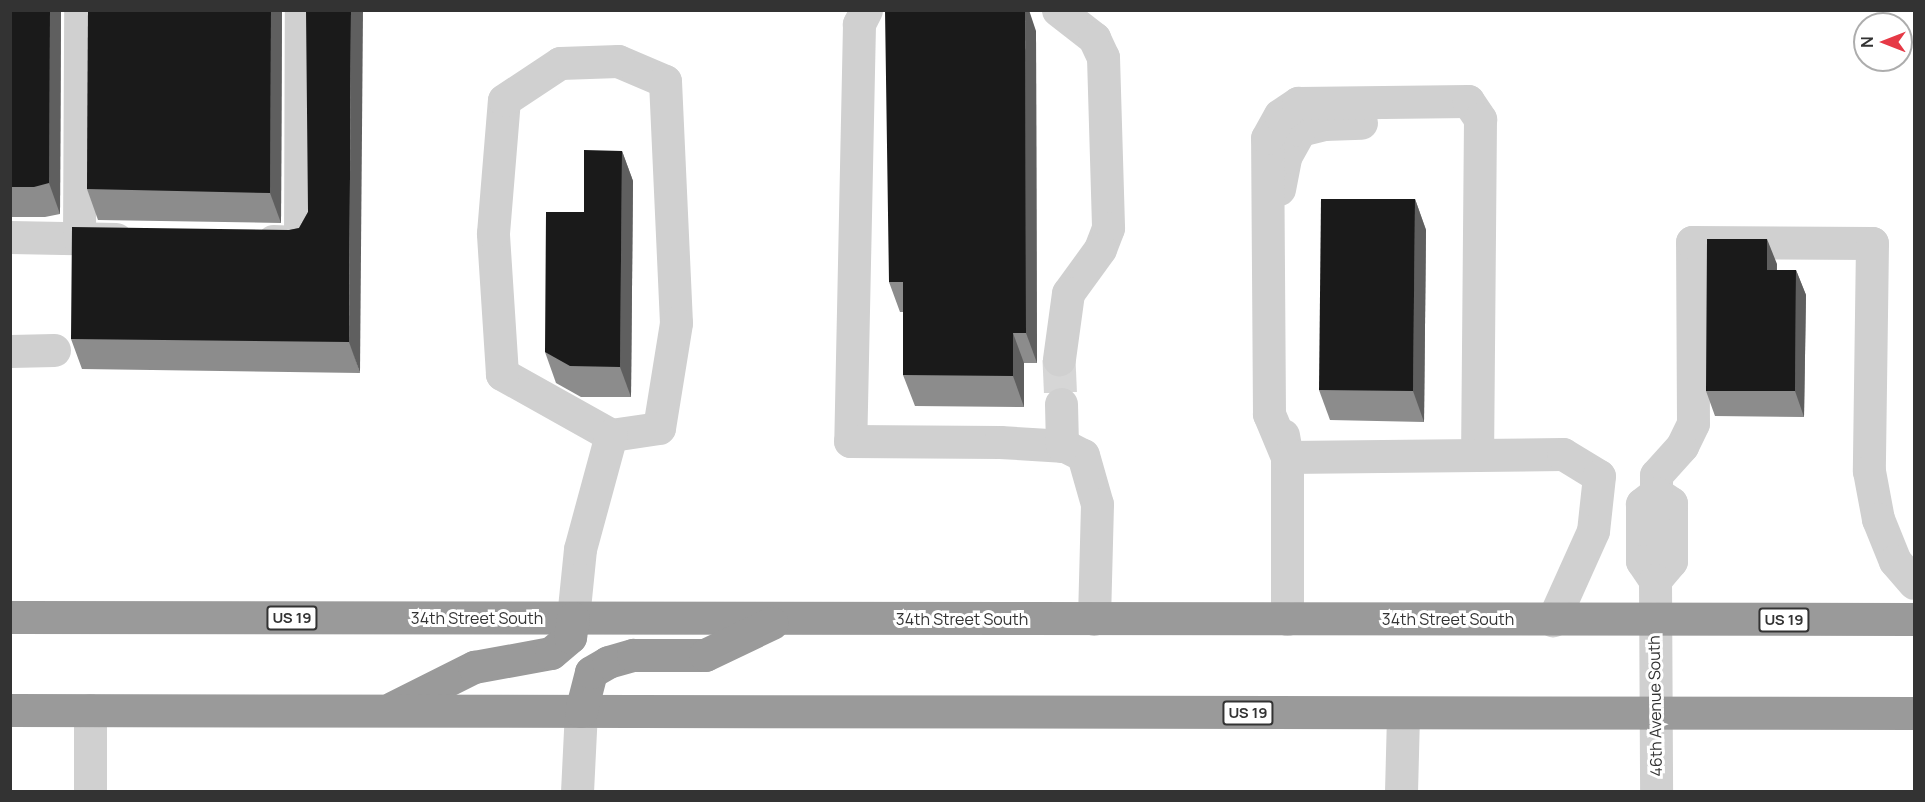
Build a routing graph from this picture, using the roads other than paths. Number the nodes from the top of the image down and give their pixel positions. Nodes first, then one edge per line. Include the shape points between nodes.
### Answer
1 (80, 10) edge
2 (301, 10) edge
3 (866, 10) edge
4 (1058, 10) edge
5 (10, 237) edge
6 (79, 238) junction
7 (149, 239) edge
8 (242, 241) edge
9 (54, 350) dead end
10 (10, 351) edge
11 (1059, 359) tunnel mouth
12 (1061, 404) tunnel mouth
13 (611, 435) junction
14 (1062, 446) junction
15 (1477, 455) junction
16 (1287, 457) junction
17 (1914, 583) edge
18 (10, 617) edge
19 (573, 618) junction
20 (782, 618) junction
21 (1094, 619) junction
22 (1287, 619) junction
23 (1914, 619) edge
24 (1553, 620) junction
25 (1654, 620) junction
26 (10, 710) edge
27 (90, 710) junction
28 (386, 711) junction
29 (581, 711) junction
30 (1403, 713) junction
31 (1914, 713) edge
32 (1655, 714) junction
33 (90, 792) edge
34 (577, 792) edge
35 (1401, 792) edge
36 (1656, 792) edge

1 - 6 street
2 - 8 street via 300,242
3 - 14 street via 859,24 850,441
4 - 11 street via 1094,38 1103,57 1108,228 1100,249 1068,293
5 - 6 street
6 - 7 street
9 - 10 street
12 - 14 street
13 - 13 street via 659,428 676,324 665,81 618,61 560,63 504,100 493,233 502,374
13 - 19 street via 580,549
14 - 21 street via 1083,455 1097,504
15 - 16 street
15 - 16 street via 1480,119 1324,124 1300,130 1285,157 1279,189 1280,417
15 - 24 street via 1563,454 1599,476 1593,531
16 - 22 street
17 - 25 street, 46th Avenue South via 1892,554 1878,519 1869,471 1872,243 1692,242 1693,423 1656,484 1671,502 1671,561 1655,580
18 - 19 highway, 34th Street South / US 19
19 - 20 highway, 34th Street South / US 19
19 - 28 highway via 570,638 551,653 474,667
20 - 21 highway, 34th Street South / US 19
20 - 29 highway via 705,655 633,655 608,662 591,672
21 - 22 highway, 34th Street South / US 19
22 - 24 highway, 34th Street South / US 19
23 - 25 highway, 34th Street South / US 19
24 - 25 highway, 34th Street South / US 19
25 - 32 street, 46th Avenue South
26 - 27 highway, US 19
27 - 28 highway, US 19
27 - 33 street
28 - 29 highway, US 19
29 - 30 highway, US 19
29 - 34 street
30 - 32 highway, US 19
30 - 35 street
31 - 32 highway, US 19
32 - 36 street, 46th Avenue South

